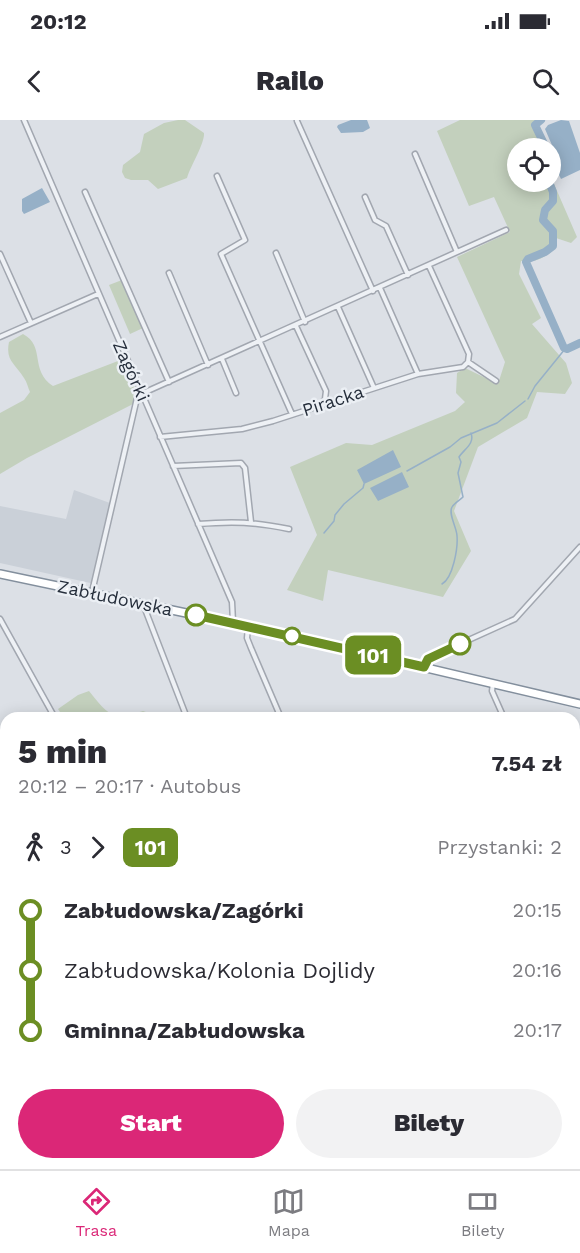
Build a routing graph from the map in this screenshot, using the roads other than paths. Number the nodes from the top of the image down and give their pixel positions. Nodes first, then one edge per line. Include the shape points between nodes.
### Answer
1 (24, 120) edge
2 (297, 121) edge
3 (416, 154) dead end
4 (217, 176) dead end
5 (85, 192) dead end
6 (365, 197) dead end
7 (506, 230) dead end
8 (457, 252) junction
9 (0, 254) edge
10 (276, 254) dead end
11 (429, 266) junction
12 (169, 273) dead end
13 (408, 275) junction
14 (380, 288) junction
15 (373, 291) junction
16 (98, 294) junction
17 (338, 307) junction
18 (305, 322) junction
19 (31, 323) junction
20 (296, 326) junction
21 (0, 337) edge
22 (259, 342) junction
23 (222, 359) junction
24 (468, 362) junction
25 (208, 365) junction
26 (418, 374) junction
27 (496, 381) dead end
28 (169, 382) junction
29 (374, 388) junction
30 (236, 393) dead end
31 (141, 394) junction
32 (321, 405) junction
33 (292, 414) junction
34 (160, 437) junction
35 (173, 466) junction
36 (251, 522) junction
37 (198, 525) junction
38 (289, 529) dead end
39 (580, 547) edge
40 (0, 574) edge
41 (92, 592) junction
42 (143, 603) junction
43 (0, 619) edge
44 (232, 623) junction
45 (248, 626) junction
46 (424, 667) junction
47 (493, 682) junction
48 (580, 704) edge
49 (52, 712) edge
50 (184, 712) edge
51 (278, 712) edge
52 (501, 712) edge

1 - 16 street, Zagórki
2 - 15 street
3 - 8 street
4 - 22 street via 245,240 221,254
5 - 28 street
6 - 13 street via 375,220 386,226
7 - 8 street
8 - 11 street
9 - 19 street
10 - 18 street
11 - 13 street
11 - 24 street via 468,350
12 - 25 street
13 - 14 street
14 - 15 street
14 - 26 street
15 - 17 street
16 - 19 street
16 - 31 street, Zagórki
17 - 18 street
17 - 29 street
18 - 20 street
19 - 21 street
20 - 22 street
20 - 32 street via 326,391
22 - 23 street
22 - 33 street
23 - 25 street
23 - 30 street
24 - 26 street, Piracka via 459,368
24 - 27 street
25 - 28 street
26 - 29 street, Piracka
28 - 31 street
29 - 32 street, Piracka
31 - 34 street, Zagórki
31 - 41 street
32 - 33 street, Piracka
33 - 34 street, Piracka via 242,429
34 - 35 street, Zagórki
35 - 36 street via 241,463 245,468
35 - 37 street, Zagórki
36 - 37 street
36 - 38 street
37 - 44 street, Zagórki via 232,602
39 - 46 street via 515,619 431,657
40 - 41 highway, Zabłudowska
41 - 42 highway, Zabłudowska
42 - 44 highway, Zabłudowska
42 - 50 street
43 - 49 street
44 - 45 highway, Zabłudowska
45 - 46 highway, Zabłudowska
45 - 51 street via 251,648
46 - 47 highway, Zabłudowska
47 - 48 highway, Zabłudowska
47 - 52 street via 492,691

